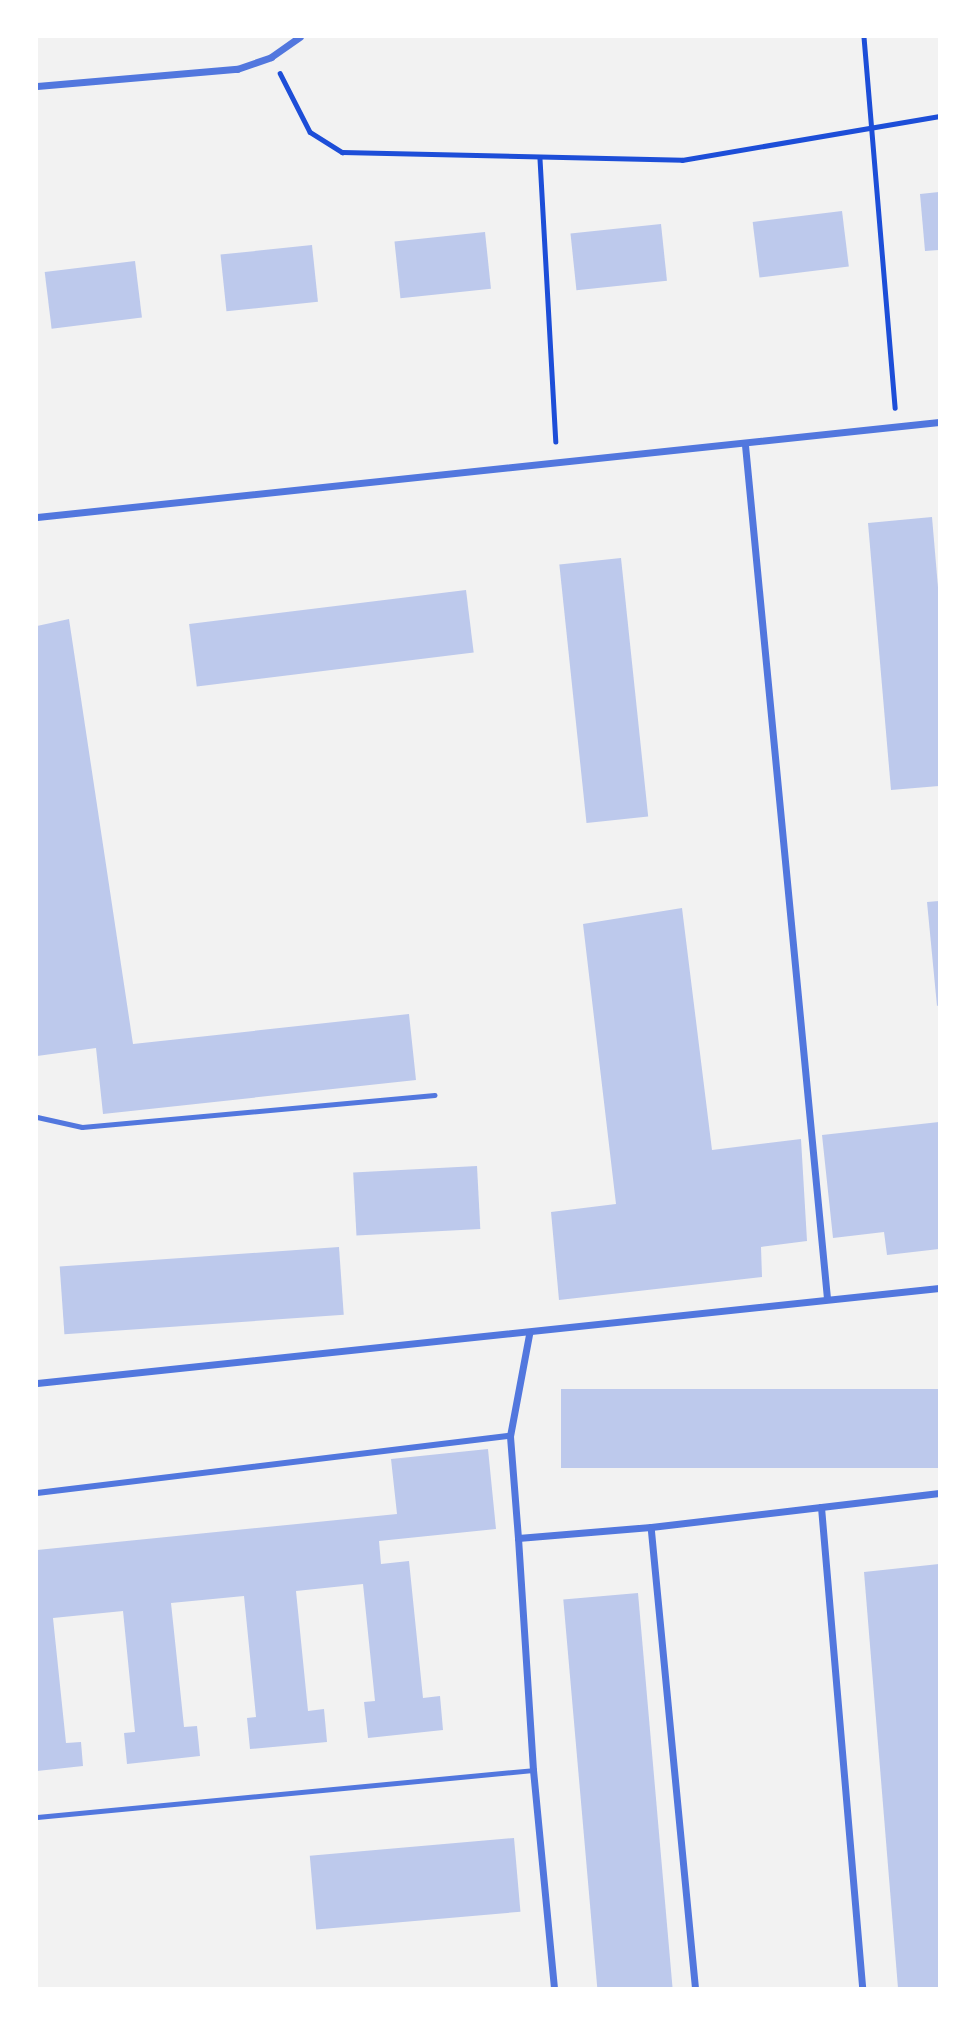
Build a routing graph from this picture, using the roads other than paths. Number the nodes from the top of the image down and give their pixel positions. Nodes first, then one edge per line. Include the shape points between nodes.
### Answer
1 (300, 37) edge
2 (37, 86) edge
3 (939, 422) edge
4 (745, 445) junction
5 (37, 517) edge
6 (435, 1095) dead end
7 (37, 1117) edge
8 (939, 1288) edge
9 (827, 1298) junction
10 (529, 1334) junction
11 (37, 1383) edge
12 (510, 1436) junction
13 (37, 1493) edge
14 (939, 1493) edge
15 (821, 1507) junction
16 (651, 1527) junction
17 (518, 1538) junction
18 (533, 1770) junction
19 (37, 1817) edge
20 (554, 1988) edge
21 (695, 1988) edge
22 (862, 1988) edge

1 - 2 street via 271,57 237,69
3 - 4 street
4 - 5 street
4 - 9 street
6 - 7 lane via 82,1127
8 - 9 street
9 - 10 street
10 - 11 street
10 - 12 street
12 - 13 street
12 - 17 street
14 - 15 street
15 - 16 street
15 - 22 street
16 - 17 street
16 - 21 street
17 - 18 street
18 - 19 lane
18 - 20 street

